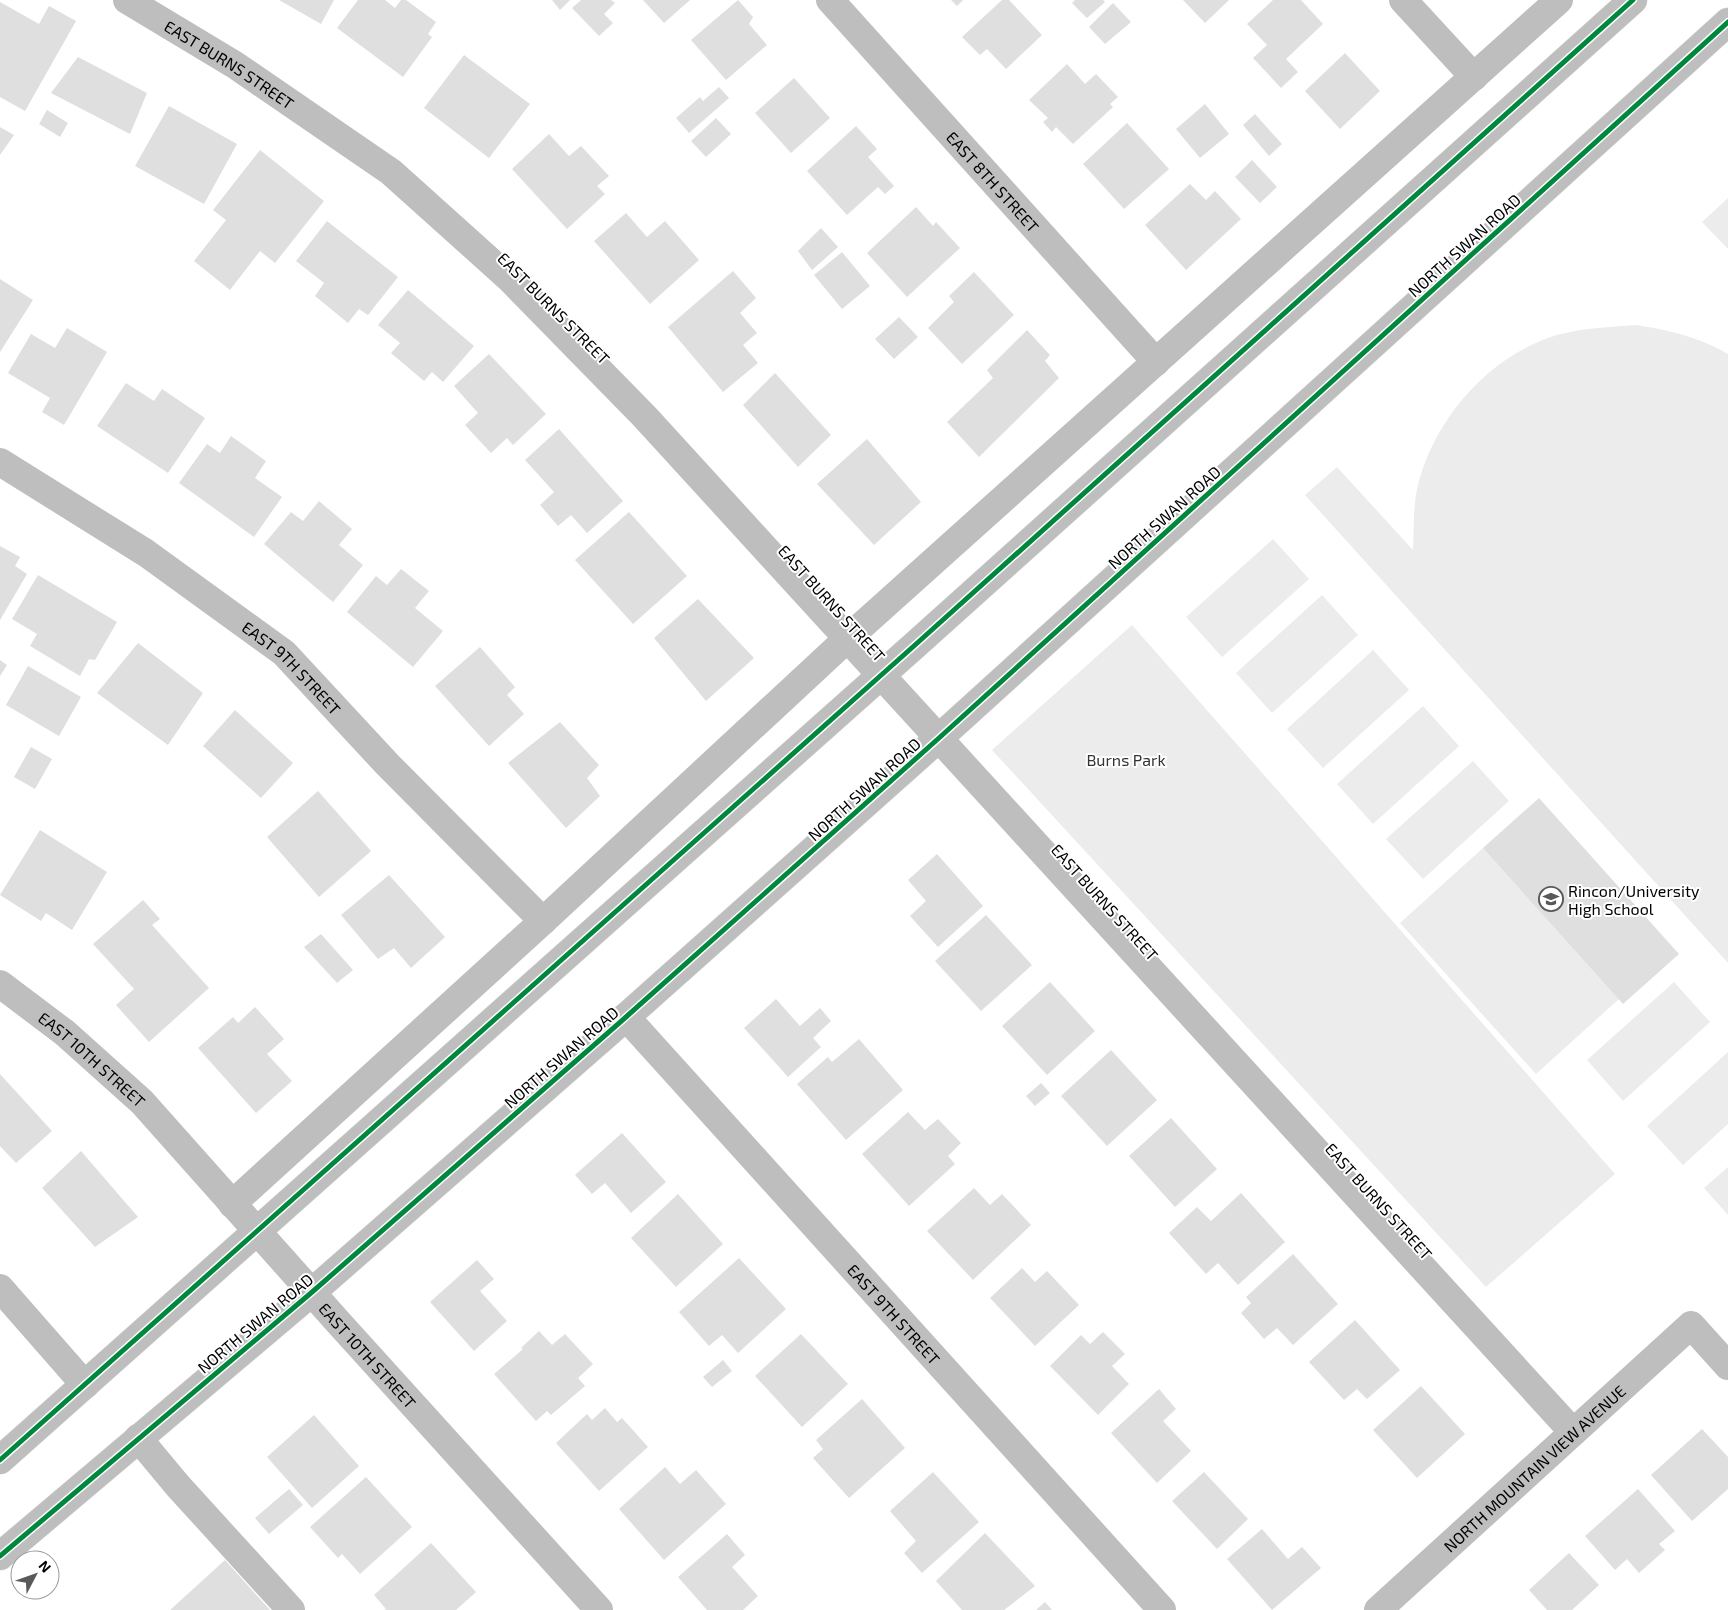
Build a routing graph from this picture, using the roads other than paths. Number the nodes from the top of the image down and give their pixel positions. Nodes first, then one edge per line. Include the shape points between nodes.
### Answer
1 (127, 0) edge
2 (830, 0) edge
3 (1403, 0) edge
4 (1559, 0) edge
5 (1632, 0) edge
6 (1728, 22) edge
7 (1474, 77) junction
8 (1156, 362) junction
9 (0, 462) edge
10 (848, 638) junction
11 (881, 675) junction
12 (939, 738) junction
13 (543, 921) junction
14 (0, 984) edge
15 (626, 1016) junction
16 (232, 1204) junction
17 (257, 1232) junction
18 (0, 1288) edge
19 (311, 1292) junction
20 (1728, 1366) edge
21 (85, 1386) junction
22 (1573, 1432) junction
23 (138, 1438) junction
24 (0, 1460) edge
25 (0, 1556) edge
26 (291, 1610) edge
27 (599, 1610) edge
28 (1162, 1610) edge
29 (1378, 1610) edge

1 - 10 street, EAST BURNS STREET via 235,65 391,172 510,278 645,418
2 - 8 street, EAST 8TH STREET
3 - 7 street
4 - 7 street
5 - 11 street
6 - 12 street, NORTH SWAN ROAD
7 - 8 street
8 - 10 street
9 - 13 street, EAST 9TH STREET via 146,552 284,653 388,765
10 - 11 street, EAST BURNS STREET
10 - 13 street
11 - 12 street, EAST BURNS STREET
11 - 17 street
12 - 15 street, NORTH SWAN ROAD
12 - 22 street, EAST BURNS STREET
13 - 16 street
14 - 16 street, EAST 10TH STREET via 64,1033 142,1102
15 - 19 street, NORTH SWAN ROAD
15 - 28 street, EAST 9TH STREET
16 - 17 street, EAST 10TH STREET
17 - 19 street, EAST 10TH STREET
17 - 21 street
18 - 21 street
19 - 23 street, NORTH SWAN ROAD
19 - 27 street, EAST 10TH STREET
20 - 22 street, NORTH MOUNTAIN VIEW AVENUE via 1690,1325
21 - 24 street
22 - 29 street, NORTH MOUNTAIN VIEW AVENUE
23 - 25 street, NORTH SWAN ROAD
23 - 26 street

